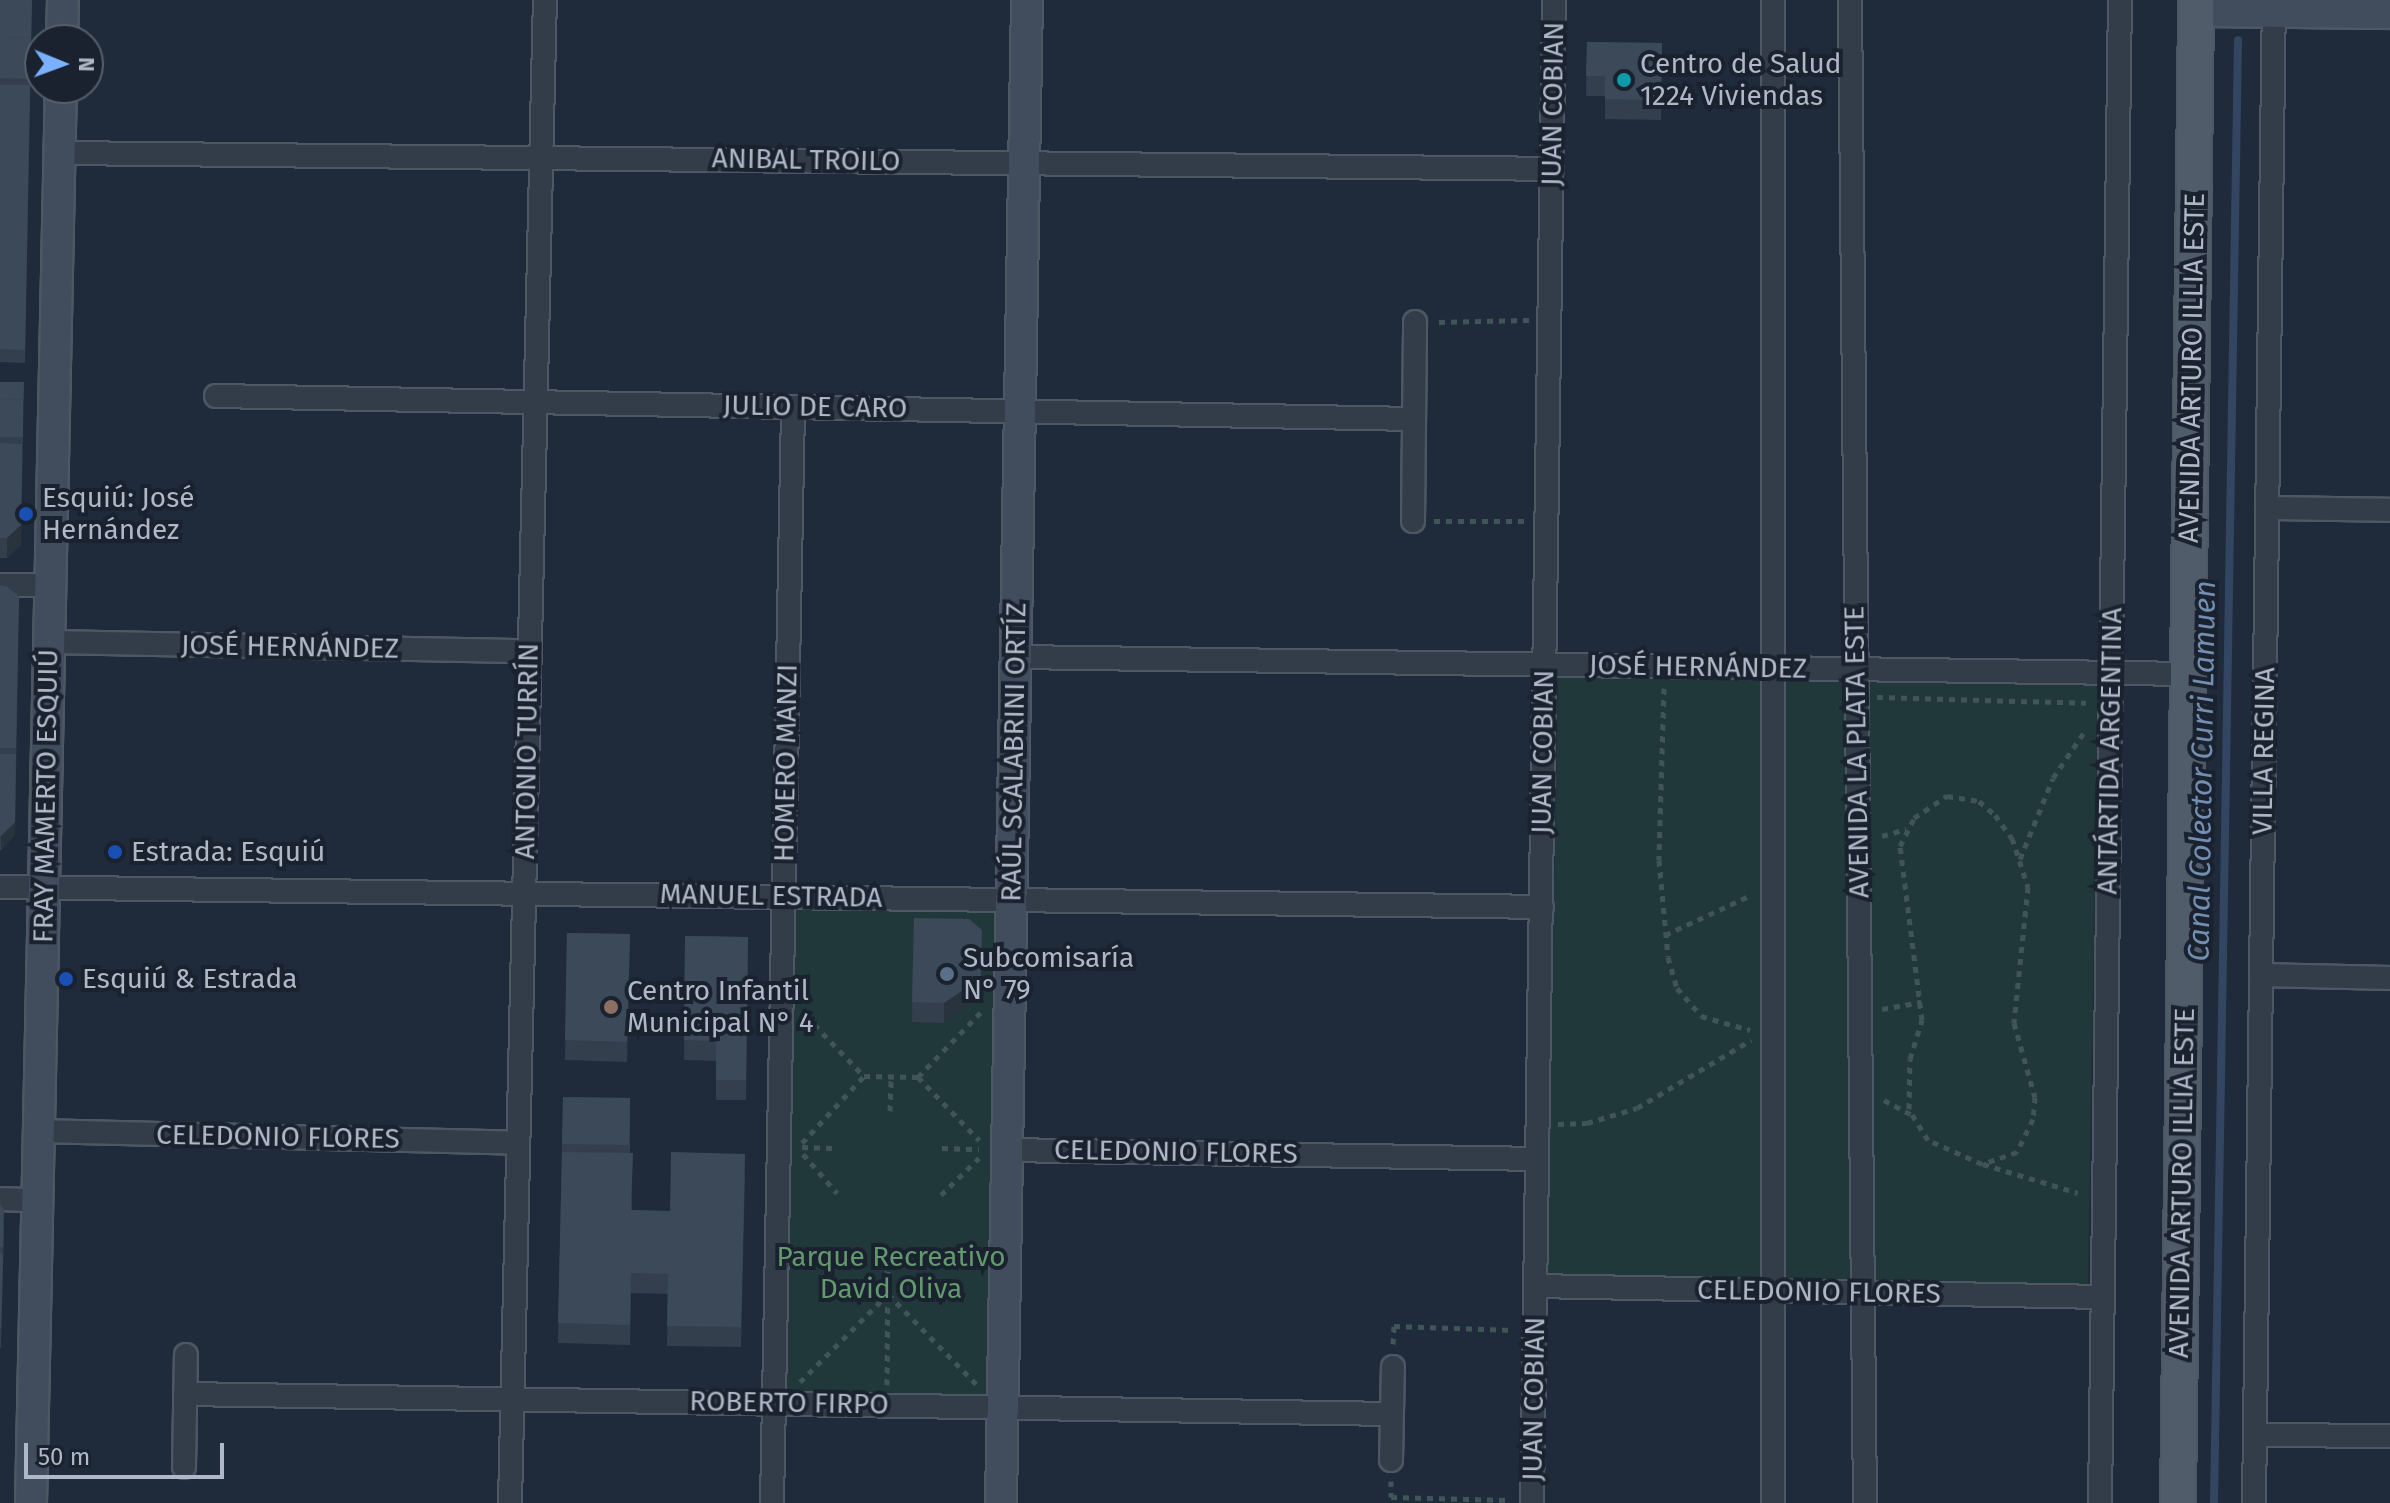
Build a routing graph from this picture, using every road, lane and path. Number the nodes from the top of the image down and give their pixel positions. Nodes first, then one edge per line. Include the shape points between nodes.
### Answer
1 (63, 0) edge
2 (545, 0) edge
3 (1027, 0) edge
4 (1554, 0) edge
5 (1773, 0) edge
6 (1850, 0) edge
7 (2120, 0) edge
8 (2196, 5) edge
9 (2274, 6) edge
10 (2390, 13) edge
11 (62, 24) edge
12 (61, 104) edge
13 (60, 153) junction
14 (541, 157) junction
15 (1024, 162) junction
16 (1552, 169) junction
17 (1550, 320) junction
18 (1415, 322) joint
19 (216, 396) dead end
20 (535, 401) junction
21 (793, 407) junction
22 (1020, 411) junction
23 (1414, 419) junction
24 (2267, 508) junction
25 (2390, 510) edge
26 (1413, 521) joint
27 (1547, 521) junction
28 (0, 585) edge
29 (50, 585) junction
30 (49, 642) junction
31 (530, 651) junction
32 (1016, 657) junction
33 (1544, 665) junction
34 (1774, 668) junction
35 (1856, 669) junction
36 (2111, 673) junction
37 (2188, 674) junction
38 (1649, 687) dead end
39 (1664, 687) junction
40 (1680, 688) dead end
41 (1856, 697) junction
42 (2086, 730) junction
43 (2085, 746) dead end
44 (2020, 859) junction
45 (1773, 884) junction
46 (0, 887) edge
47 (44, 888) junction
48 (524, 893) junction
49 (784, 896) junction
50 (1011, 899) junction
51 (1542, 907) junction
52 (1665, 935) junction
53 (2261, 975) junction
54 (2390, 978) edge
55 (1921, 1002) junction
56 (1861, 1013) junction
57 (991, 1017) dead end
58 (800, 1024) dead end
59 (1770, 1032) junction
60 (864, 1076) junction
61 (891, 1077) junction
62 (918, 1077) junction
63 (1555, 1108) dead end
64 (890, 1111) dead end
65 (1555, 1124) junction
66 (39, 1131) junction
67 (798, 1132) dead end
68 (1554, 1138) dead end
69 (518, 1143) junction
70 (797, 1147) junction
71 (838, 1148) dead end
72 (942, 1148) dead end
73 (993, 1150) junction
74 (1537, 1159) junction
75 (797, 1162) dead end
76 (1982, 1164) junction
77 (2078, 1177) dead end
78 (837, 1193) dead end
79 (2078, 1193) junction
80 (941, 1195) dead end
81 (0, 1199) edge
82 (38, 1200) junction
83 (2077, 1208) dead end
84 (888, 1253) dead end
85 (1535, 1286) junction
86 (1772, 1291) junction
87 (1865, 1293) junction
88 (888, 1294) junction
89 (2102, 1297) junction
90 (1535, 1330) junction
91 (186, 1355) dead end
92 (1393, 1367) joint
93 (794, 1373) dead end
94 (984, 1378) dead end
95 (794, 1388) junction
96 (810, 1388) dead end
97 (871, 1390) dead end
98 (886, 1390) junction
99 (900, 1390) dead end
100 (970, 1393) dead end
101 (185, 1394) junction
102 (512, 1399) junction
103 (993, 1400) junction
104 (774, 1403) junction
105 (1392, 1414) junction
106 (2255, 1435) junction
107 (2390, 1436) edge
108 (1391, 1460) joint
109 (184, 1467) dead end
110 (1532, 1502) edge
111 (31, 1503) edge
112 (510, 1503) edge
113 (772, 1503) edge
114 (1001, 1503) edge
115 (1773, 1503) edge
116 (1865, 1503) edge
117 (2100, 1503) edge
118 (2178, 1503) edge
119 (2254, 1503) edge

1 - 11 street
2 - 14 street, ANTONIO TURRÍN
3 - 15 street, RAÚL SCALABRINI ORTÍZ
4 - 16 street, JUAN COBIAN
5 - 34 street
6 - 35 street, AVENIDA LA PLATA ESTE
7 - 36 street, ANTÁRTIDA ARGENTINA
8 - 9 street
8 - 37 main road, AVENIDA ARTURO ILLIA ESTE
9 - 10 street
9 - 24 street, VILLA REGINA
12 - 13 street, FRAY MAMERTO ESQUIÚ
13 - 14 street, ANIBAL TROILO
13 - 29 street, FRAY MAMERTO ESQUIÚ
14 - 15 street, ANIBAL TROILO
14 - 20 street, ANTONIO TURRÍN
15 - 16 street, ANIBAL TROILO
15 - 22 street, RAÚL SCALABRINI ORTÍZ
16 - 17 street, JUAN COBIAN
17 - 18 path
17 - 27 street, JUAN COBIAN
18 - 23 street
19 - 20 street, JULIO DE CARO
20 - 21 street, JULIO DE CARO
20 - 31 street, ANTONIO TURRÍN
21 - 22 street, JULIO DE CARO
21 - 49 street, HOMERO MANZI
22 - 23 street, JULIO DE CARO
22 - 32 street, RAÚL SCALABRINI ORTÍZ
23 - 26 street
24 - 25 street
24 - 53 street, VILLA REGINA
26 - 27 path
27 - 33 street, JUAN COBIAN
28 - 29 street
29 - 30 street, FRAY MAMERTO ESQUIÚ
30 - 31 street, JOSÉ HERNÁNDEZ
30 - 47 street, FRAY MAMERTO ESQUIÚ
31 - 48 street, ANTONIO TURRÍN
32 - 33 street, JOSÉ HERNÁNDEZ
32 - 50 street, RAÚL SCALABRINI ORTÍZ
33 - 34 street, JOSÉ HERNÁNDEZ
33 - 51 street, JUAN COBIAN
34 - 35 street, JOSÉ HERNÁNDEZ
34 - 45 street
35 - 36 street, JOSÉ HERNÁNDEZ
35 - 41 street, AVENIDA LA PLATA ESTE
36 - 37 street, JOSÉ HERNÁNDEZ
36 - 89 street, ANTÁRTIDA ARGENTINA
37 - 118 main road, AVENIDA ARTURO ILLIA ESTE
38 - 39 path
39 - 40 path
39 - 52 path via 1659,860
41 - 42 path via 2086,702
41 - 56 street, AVENIDA LA PLATA ESTE
42 - 43 path
42 - 44 path via 2053,778
44 - 55 path via 1995,815 1963,796 1935,800 1906,829 1900,846
44 - 76 path via 2028,911 2014,1023 2035,1097 2033,1119 2017,1152
45 - 52 path
45 - 59 street
46 - 47 street, MANUEL ESTRADA
47 - 48 street, MANUEL ESTRADA
47 - 66 street, FRAY MAMERTO ESQUIÚ
48 - 49 street, MANUEL ESTRADA
48 - 69 street, ANTONIO TURRÍN
49 - 50 street, MANUEL ESTRADA
49 - 104 street, HOMERO MANZI
50 - 51 street, MANUEL ESTRADA
50 - 73 street, RAÚL SCALABRINI ORTÍZ
51 - 74 street, JUAN COBIAN
52 - 59 path via 1677,988 1687,1003 1721,1024
53 - 54 street
53 - 106 street, VILLA REGINA
55 - 56 path
55 - 76 path via 1921,1028 1910,1059 1911,1115 1935,1146
56 - 87 street, AVENIDA LA PLATA ESTE
57 - 62 path via 991,1002
58 - 60 path via 800,1009
59 - 65 path via 1637,1108 1587,1123
59 - 86 street
60 - 61 path
60 - 70 path
61 - 62 path
61 - 64 path
62 - 73 path
63 - 65 path
65 - 68 path
66 - 69 street, CELEDONIO FLORES
66 - 82 street, FRAY MAMERTO ESQUIÚ
67 - 70 path
69 - 102 street, ANTONIO TURRÍN
70 - 71 path
70 - 75 path
70 - 78 path
72 - 73 path
73 - 74 street, CELEDONIO FLORES
73 - 80 path
73 - 103 street, RAÚL SCALABRINI ORTÍZ
74 - 85 street, JUAN COBIAN
76 - 79 path
77 - 79 path
79 - 83 path
81 - 82 street
82 - 111 street, FRAY MAMERTO ESQUIÚ
84 - 88 path
85 - 86 street, CELEDONIO FLORES
85 - 90 street, JUAN COBIAN
86 - 87 street, CELEDONIO FLORES
86 - 115 street
87 - 89 street, CELEDONIO FLORES
87 - 116 street, AVENIDA LA PLATA ESTE
88 - 95 path
88 - 98 path
88 - 103 path
89 - 117 street, ANTÁRTIDA ARGENTINA
90 - 92 path via 1394,1326
90 - 110 street, JUAN COBIAN
91 - 101 street
92 - 105 street
93 - 95 path
94 - 103 path
95 - 96 path
97 - 98 path
98 - 99 path
100 - 103 path
101 - 102 street, ROBERTO FIRPO
101 - 109 street
102 - 104 street, ROBERTO FIRPO
102 - 112 street, ANTONIO TURRÍN
103 - 104 street, ROBERTO FIRPO
103 - 105 street, ROBERTO FIRPO
103 - 114 street, RAÚL SCALABRINI ORTÍZ
104 - 113 street, HOMERO MANZI
105 - 108 street
106 - 107 street
106 - 119 street, VILLA REGINA
108 - 110 path via 1391,1497

